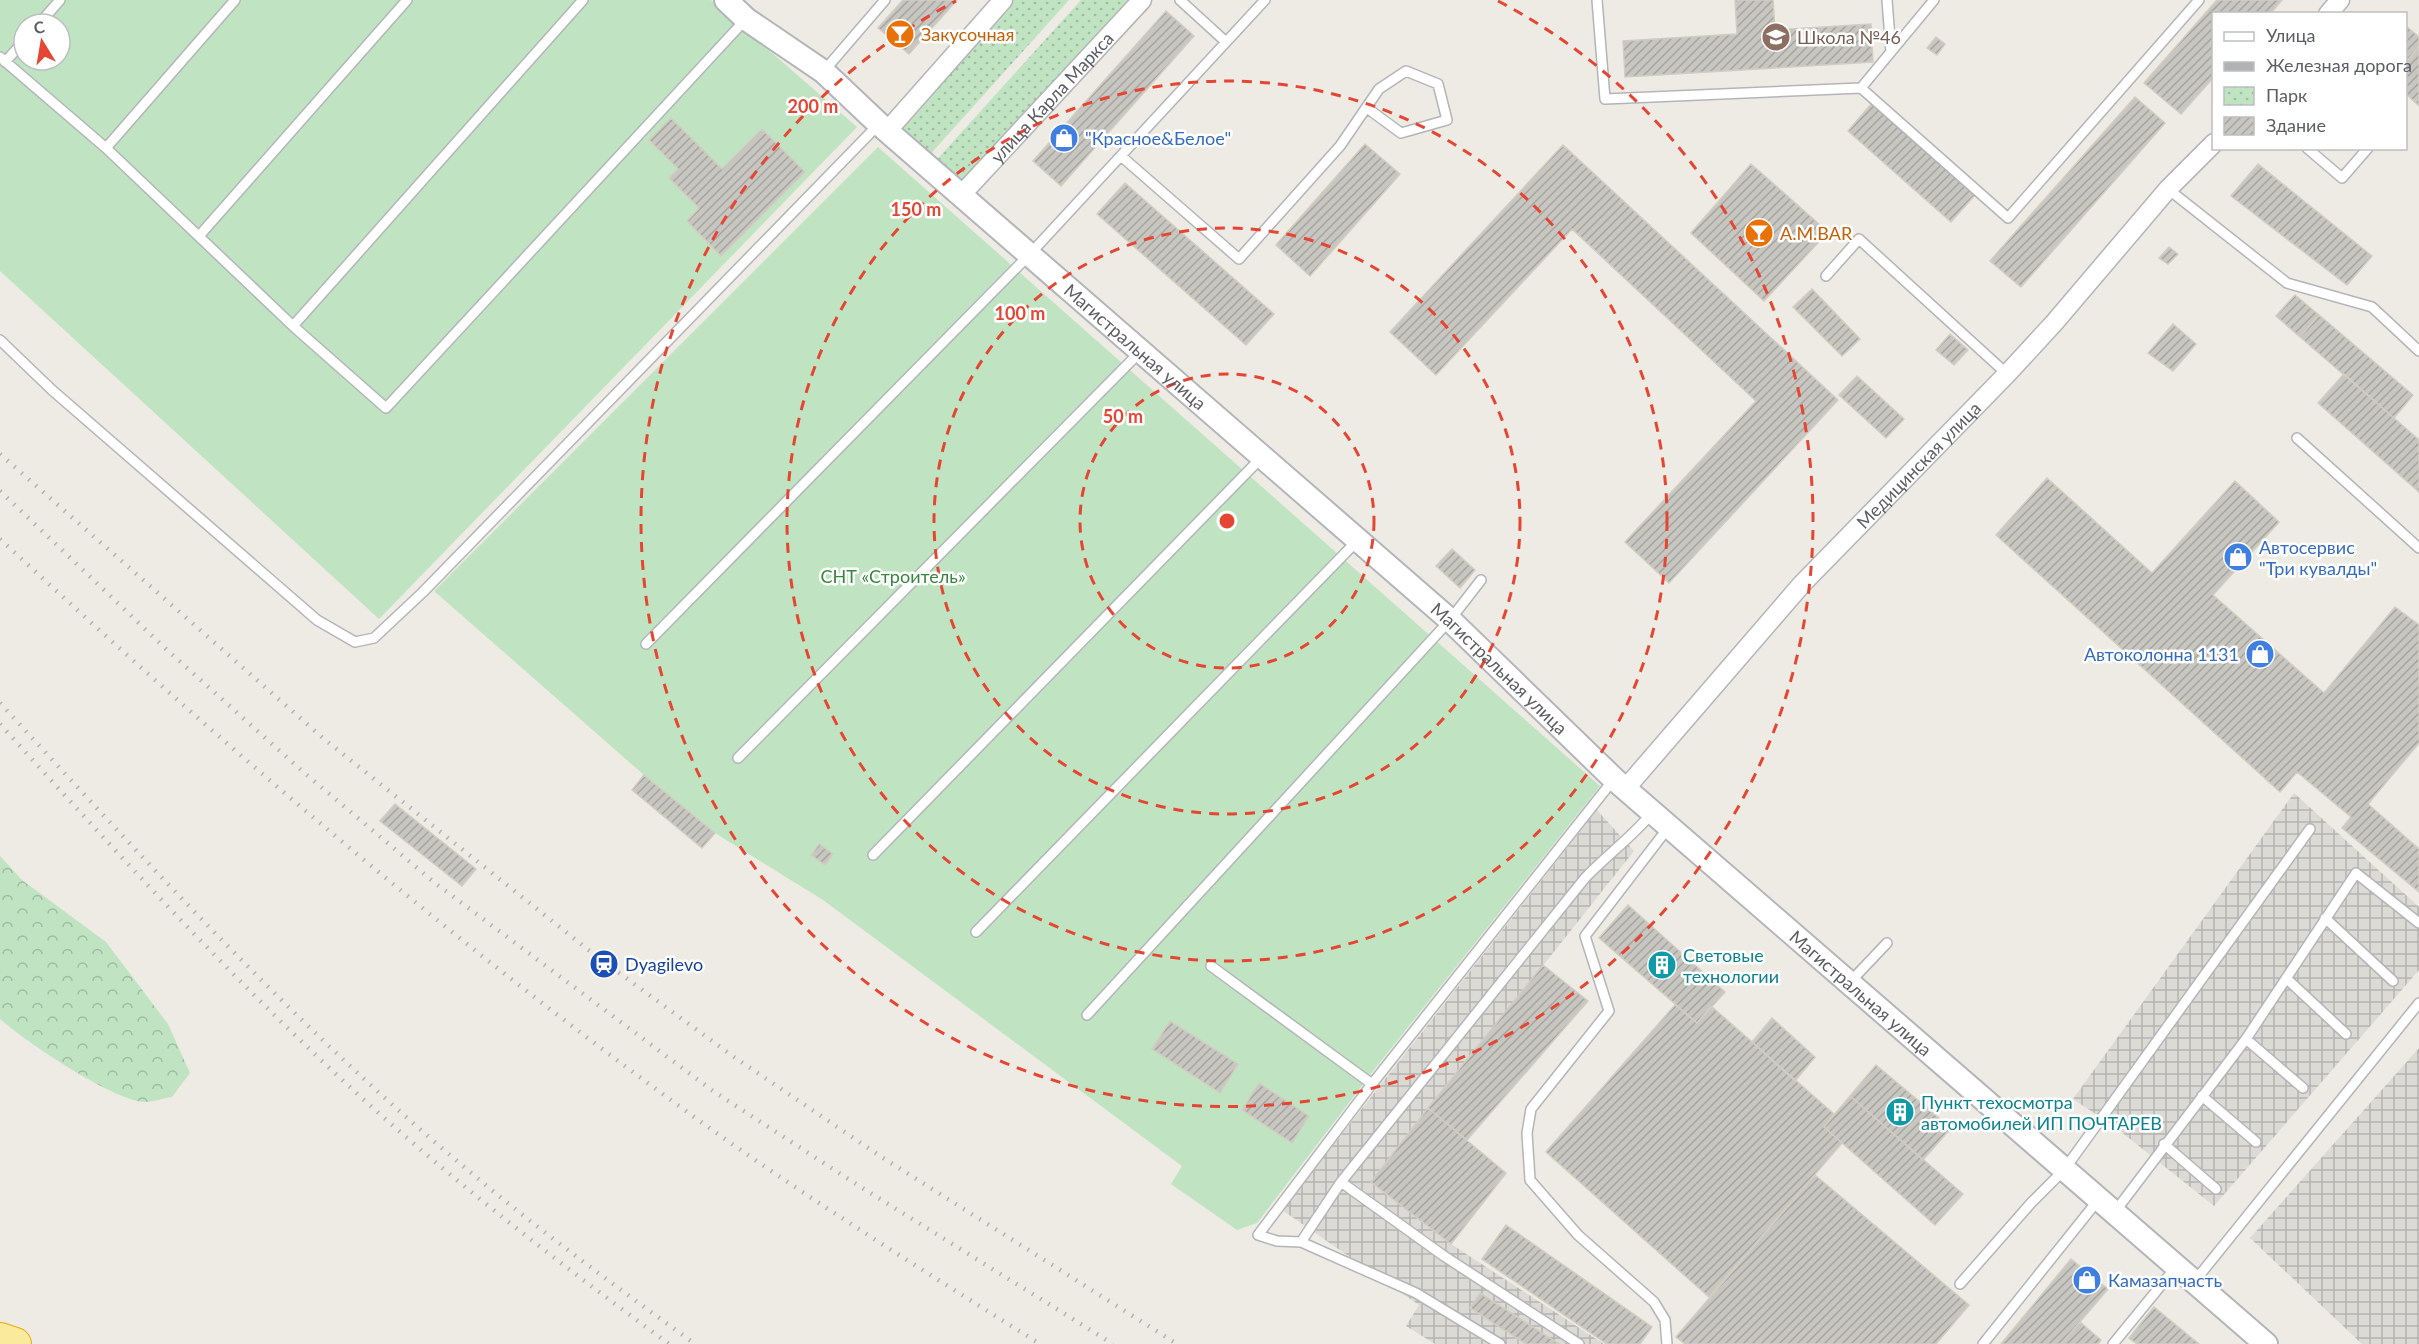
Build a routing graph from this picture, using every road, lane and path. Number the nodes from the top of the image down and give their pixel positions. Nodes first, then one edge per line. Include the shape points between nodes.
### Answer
1 (60, 0) edge
2 (235, 0) edge
3 (407, 0) edge
4 (583, 0) edge
5 (726, 0) edge
6 (885, 0) edge
7 (1003, 0) edge
8 (1142, 0) edge
9 (1180, 0) edge
10 (1264, 0) edge
11 (1597, 0) edge
12 (1887, 0) edge
13 (1934, 0) edge
14 (2199, 0) edge
15 (2340, 0) edge
16 (50, 12) edge
17 (2330, 12) edge
18 (746, 19) junction
19 (1226, 42) junction
20 (1891, 52) junction
21 (3, 59) edge
22 (824, 72) junction
23 (1861, 88) junction
24 (1367, 108) junction
25 (883, 127) junction
26 (2212, 145) edge
27 (106, 148) junction
28 (2309, 150) edge
29 (2366, 150) edge
30 (1121, 156) junction
31 (2168, 189) junction
32 (962, 194) junction
33 (199, 236) junction
34 (1030, 254) junction
35 (1826, 276) dead end
36 (292, 327) junction
37 (0, 340) edge
38 (1142, 350) junction
39 (2419, 351) edge
40 (2007, 374) junction
41 (2297, 438) dead end
42 (1262, 458) junction
43 (1357, 542) junction
44 (2419, 548) edge
45 (1481, 580) dead end
46 (1450, 620) junction
47 (646, 644) dead end
48 (738, 758) dead end
49 (1620, 784) junction
50 (1661, 819) junction
51 (2310, 829) dead end
52 (873, 855) dead end
53 (2325, 918) junction
54 (2419, 923) edge
55 (976, 932) dead end
56 (1887, 944) dead end
57 (1211, 966) dead end
58 (2286, 978) junction
59 (2393, 981) dead end
60 (1850, 982) junction
61 (2419, 1003) edge
62 (1087, 1015) dead end
63 (2346, 1034) dead end
64 (2246, 1039) junction
65 (1371, 1084) junction
66 (2303, 1088) dead end
67 (2202, 1096) junction
68 (2256, 1142) dead end
69 (2164, 1144) junction
70 (2064, 1170) junction
71 (1341, 1182) junction
72 (2216, 1189) dead end
73 (2106, 1206) junction
74 (1301, 1242) junction
75 (2176, 1267) junction
76 (2194, 1282) junction
77 (1960, 1284) dead end
78 (0, 1339) edge
79 (15, 1344) edge
80 (1500, 1344) edge
81 (1579, 1344) edge
82 (1667, 1344) edge
83 (1983, 1344) edge
84 (2113, 1344) edge
85 (2266, 1344) edge

1 - 16 lane
2 - 27 lane
3 - 33 lane
4 - 36 lane
5 - 18 street, Магистральная улица
6 - 22 lane
7 - 25 street
8 - 32 street, улица Карла Маркса
9 - 19 lane
10 - 19 lane
11 - 23 lane via 1605,99
12 - 20 lane
13 - 20 lane
14 - 23 lane via 2008,218
15 - 17 street
18 - 22 street, Магистральная улица
18 - 36 lane via 386,408
19 - 30 lane
20 - 23 lane
21 - 27 lane
22 - 25 street, Магистральная улица
24 - 24 lane via 1379,89 1406,71 1438,84 1447,120 1401,133
24 - 30 lane via 1340,146 1239,260
25 - 32 street, Магистральная улица
25 - 37 lane via 374,638 355,642 317,620 52,390
26 - 31 street, Медицинская улица
27 - 33 lane
28 - 29 lane via 2342,178
30 - 34 lane
31 - 39 lane via 2287,283 2372,307
31 - 40 street, Медицинская улица
32 - 34 street, Магистральная улица
33 - 36 lane
34 - 38 street, Магистральная улица
34 - 47 lane
35 - 40 lane via 1859,240
38 - 42 street, Магистральная улица
38 - 48 lane
40 - 49 street, Медицинская улица via 1802,584
41 - 44 lane
42 - 43 street, Магистральная улица
42 - 52 lane
43 - 46 street, Магистральная улица
43 - 55 lane
45 - 46 lane
46 - 49 street, Магистральная улица
46 - 62 lane
49 - 50 street, Магистральная улица
49 - 65 lane
50 - 60 street, Магистральная улица
50 - 71 lane via 1614,849 1585,878
50 - 82 lane via 1585,936 1609,1011 1540,1093 1531,1108 1527,1132 1530,1180 1578,1235 1654,1302 1665,1320
51 - 70 lane
53 - 54 lane via 2356,873
53 - 58 lane
53 - 59 lane
56 - 60 lane
57 - 65 lane
58 - 63 lane
58 - 64 lane
60 - 70 street, Магистральная улица
61 - 76 lane
64 - 66 lane
64 - 67 lane
65 - 74 lane via 1258,1235
67 - 68 lane
67 - 69 lane
69 - 72 lane
69 - 73 lane
70 - 73 street, Магистральная улица
70 - 77 lane
71 - 74 lane
71 - 81 lane via 1444,1256
73 - 75 street, Магистральная улица
73 - 83 lane
74 - 80 lane via 1416,1293
75 - 76 street, Магистральная улица
75 - 84 lane
76 - 85 street, Магистральная улица
78 - 79 highway

